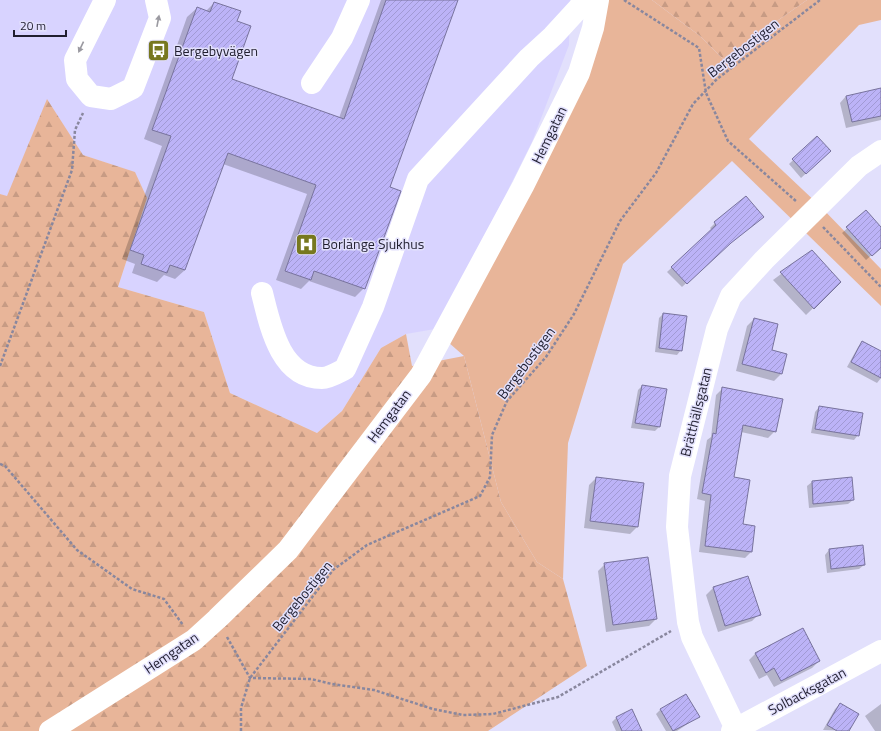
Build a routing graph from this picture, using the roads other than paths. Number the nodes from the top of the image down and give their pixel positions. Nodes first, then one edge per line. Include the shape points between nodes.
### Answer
1 (105, 0) edge
2 (156, 0) edge
3 (359, 0) edge
4 (586, 0) edge
5 (598, 0) edge
6 (312, 83) dead end
7 (881, 151) edge
8 (262, 293) dead end
9 (881, 651) edge
10 (734, 730) edge
11 (50, 731) edge

1 -> 2 street via 75,60 77,79 91,96 111,99 133,88 160,18
3 - 6 street via 342,38
4 - 8 street via 418,179 373,307 346,369 323,378 302,374 288,361 281,349 271,327
5 - 11 street, Hemgatan via 580,72 523,186 421,375 288,550 217,619 194,640
7 - 10 street, Brätthällsgatan via 859,166 764,260 731,296 717,329 680,476 677,527 692,637
9 - 10 street, Solbacksgatan

